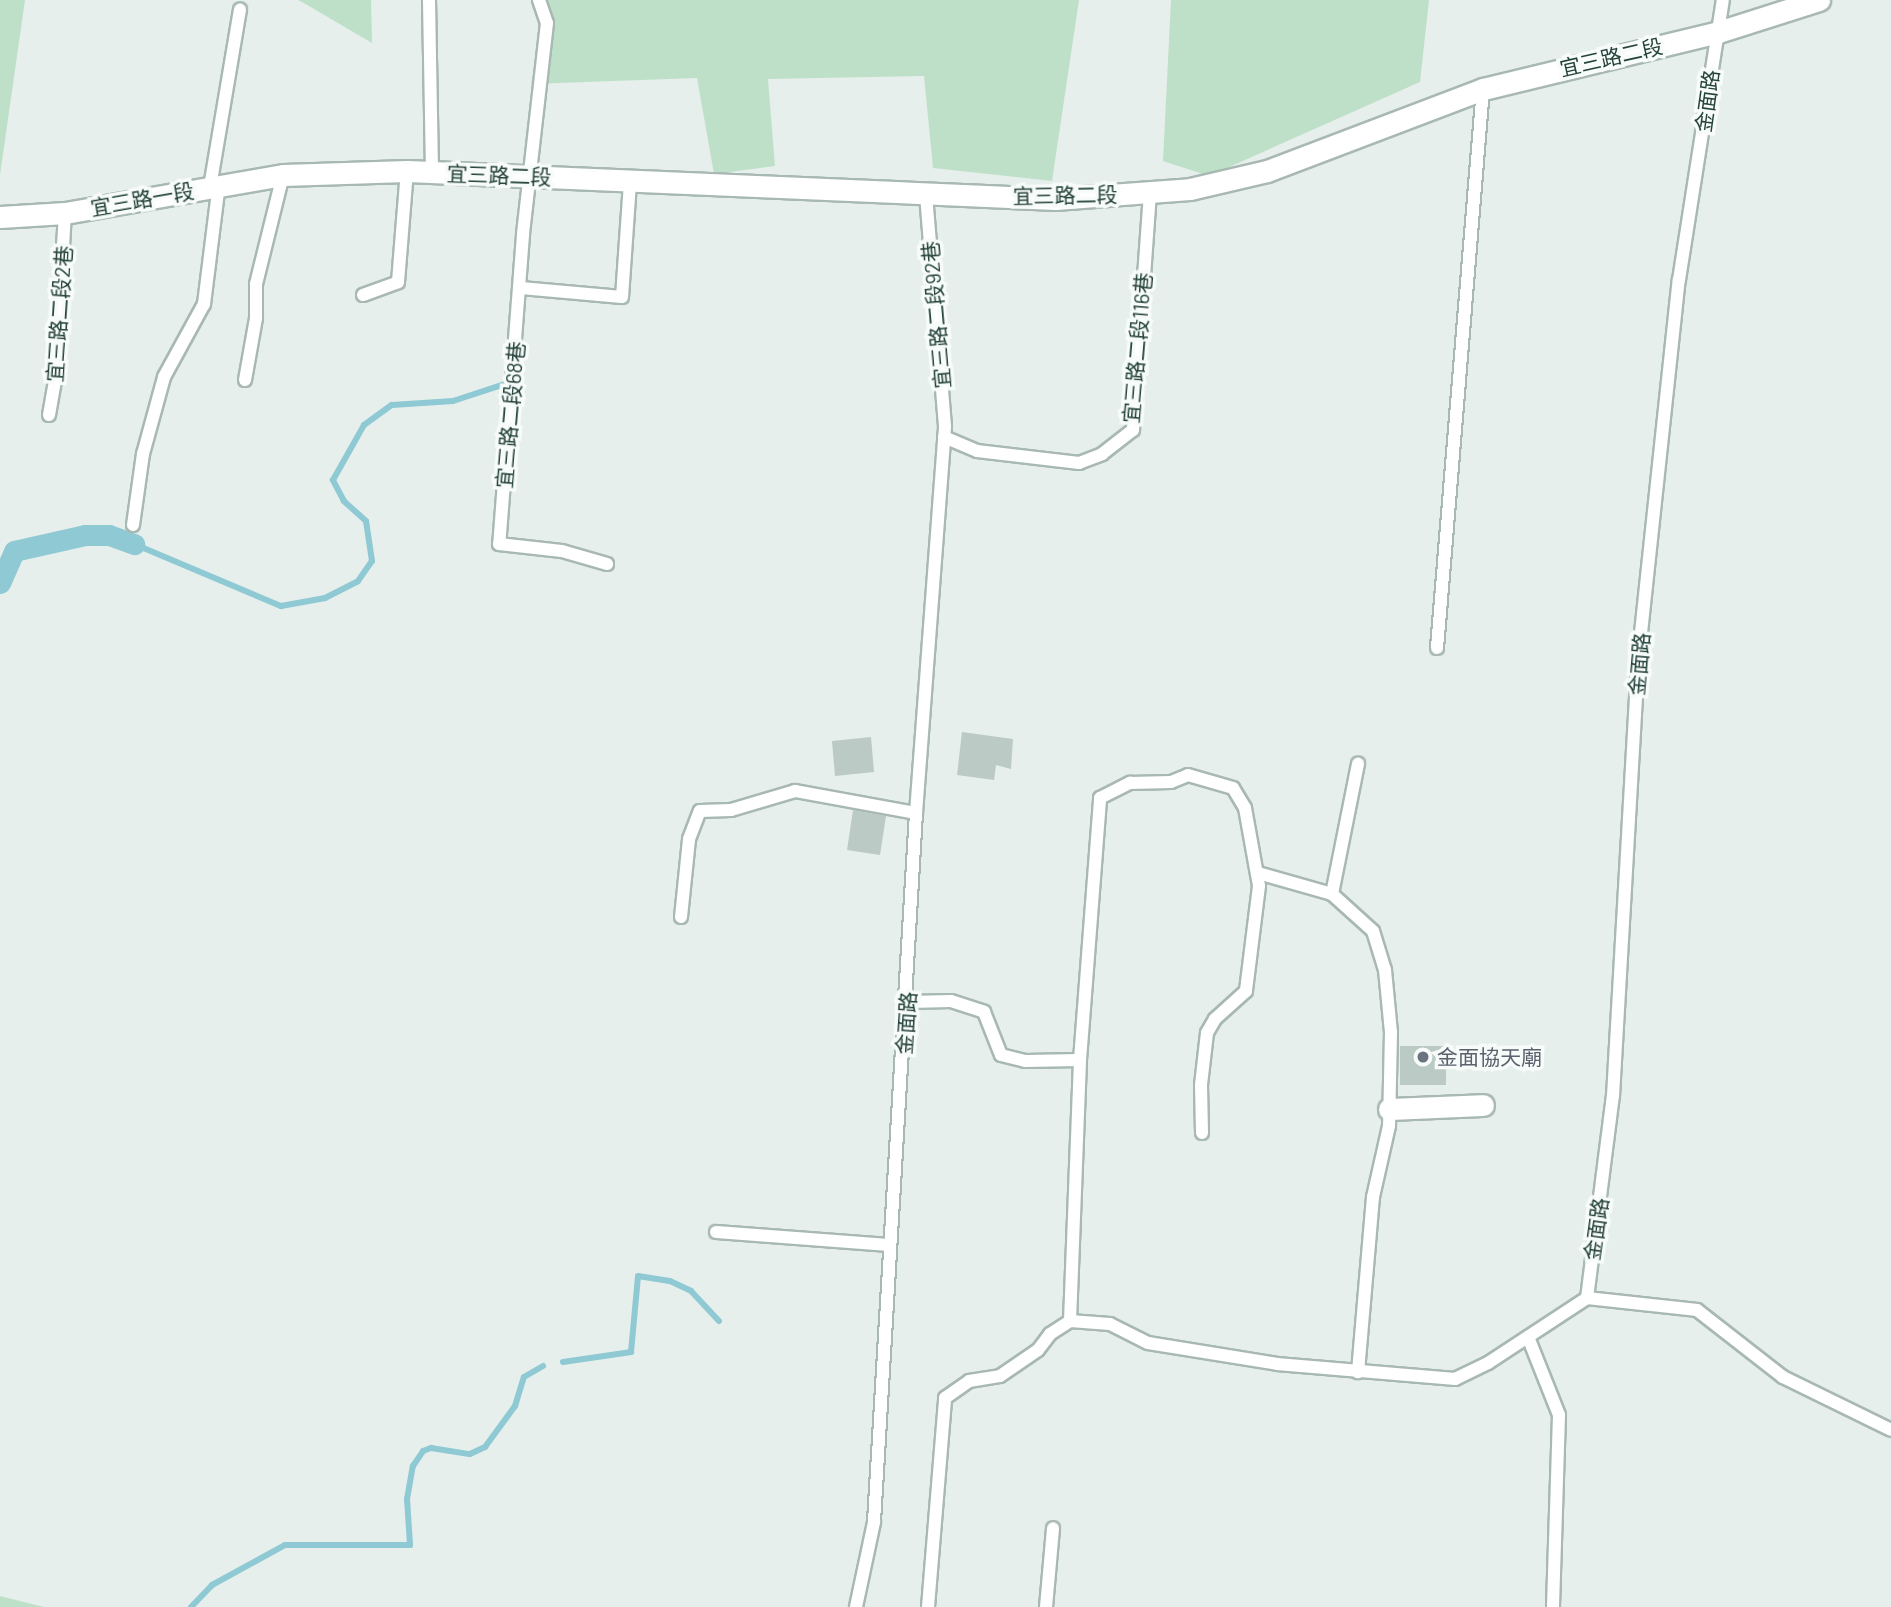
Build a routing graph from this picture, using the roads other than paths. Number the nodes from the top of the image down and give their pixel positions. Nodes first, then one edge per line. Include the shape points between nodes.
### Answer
1 (429, 0) edge
2 (539, 0) edge
3 (1723, 0) edge
4 (1819, 0) edge
5 (240, 10) dead end
6 (1718, 32) junction
7 (1483, 89) junction
8 (407, 171) junction
9 (432, 172) junction
10 (283, 174) junction
11 (531, 176) junction
12 (630, 182) junction
13 (215, 186) junction
14 (1150, 192) junction
15 (926, 194) junction
16 (65, 213) junction
17 (0, 217) edge
18 (522, 288) junction
19 (363, 295) dead end
20 (245, 380) dead end
21 (49, 415) dead end
22 (944, 437) junction
23 (133, 525) dead end
24 (607, 564) dead end
25 (1437, 648) dead end
26 (1358, 764) dead end
27 (916, 813) junction
28 (1258, 873) junction
29 (1332, 894) junction
30 (681, 917) dead end
31 (908, 1002) junction
32 (1080, 1060) junction
33 (1483, 1105) dead end
34 (1388, 1109) junction
35 (1202, 1133) dead end
36 (716, 1232) dead end
37 (890, 1245) junction
38 (1587, 1298) junction
39 (1070, 1321) junction
40 (1528, 1337) junction
41 (1358, 1372) junction
42 (1891, 1430) edge
43 (1053, 1528) dead end
44 (856, 1607) edge
45 (928, 1607) edge
46 (1046, 1607) edge
47 (1553, 1607) edge

1 - 9 lane
2 - 11 lane, 宜三路二段68巷 via 547,23
3 - 6 lane, 金面路
4 - 6 street, 宜三路二段
5 - 13 lane
6 - 7 street, 宜三路二段
6 - 38 lane, 金面路 via 1679,280 1638,662 1613,1096
7 - 14 street, 宜三路二段 via 1267,171 1190,189
7 - 25 lane
8 - 9 street, 宜三路二段
8 - 10 street, 宜三路二段
8 - 19 lane via 398,282
9 - 11 street, 宜三路二段
10 - 13 street, 宜三路一段
10 - 20 lane via 256,284 256,318
11 - 12 street, 宜三路二段
11 - 18 lane, 宜三路二段68巷
12 - 15 street, 宜三路二段
12 - 18 lane via 622,297
13 - 16 street, 宜三路一段
13 - 23 lane via 204,303 164,377 143,454
14 - 15 street, 宜三路二段 via 1055,199
14 - 22 lane, 宜三路二段116巷 via 1133,430 1102,454 1079,463 977,451
15 - 22 lane, 宜三路二段92巷
16 - 17 street, 宜三路一段
16 - 21 lane, 宜三路二段2巷
18 - 24 lane, 宜三路二段68巷 via 499,544 562,551
22 - 27 lane, 金面路
26 - 29 lane
27 - 30 lane via 795,791 731,810 701,811 689,839
27 - 31 lane, 金面路
28 - 29 lane
28 - 32 lane via 1245,808 1233,788 1188,775 1171,782 1130,783 1100,798
28 - 35 lane via 1246,991 1215,1019 1207,1033
29 - 34 lane via 1379,940 1391,1017
31 - 32 lane via 951,1001 984,1012 1001,1055 1025,1061
31 - 37 lane, 金面路
32 - 39 lane
33 - 34 street
34 - 41 lane via 1373,1197
36 - 37 lane
37 - 44 lane, 金面路 via 874,1522
38 - 40 lane
38 - 42 lane via 1697,1310 1783,1377
39 - 41 lane via 1110,1324 1148,1343
39 - 45 lane via 1000,1376 969,1381 945,1398
40 - 41 lane via 1455,1379
40 - 47 lane via 1559,1415
43 - 46 lane

